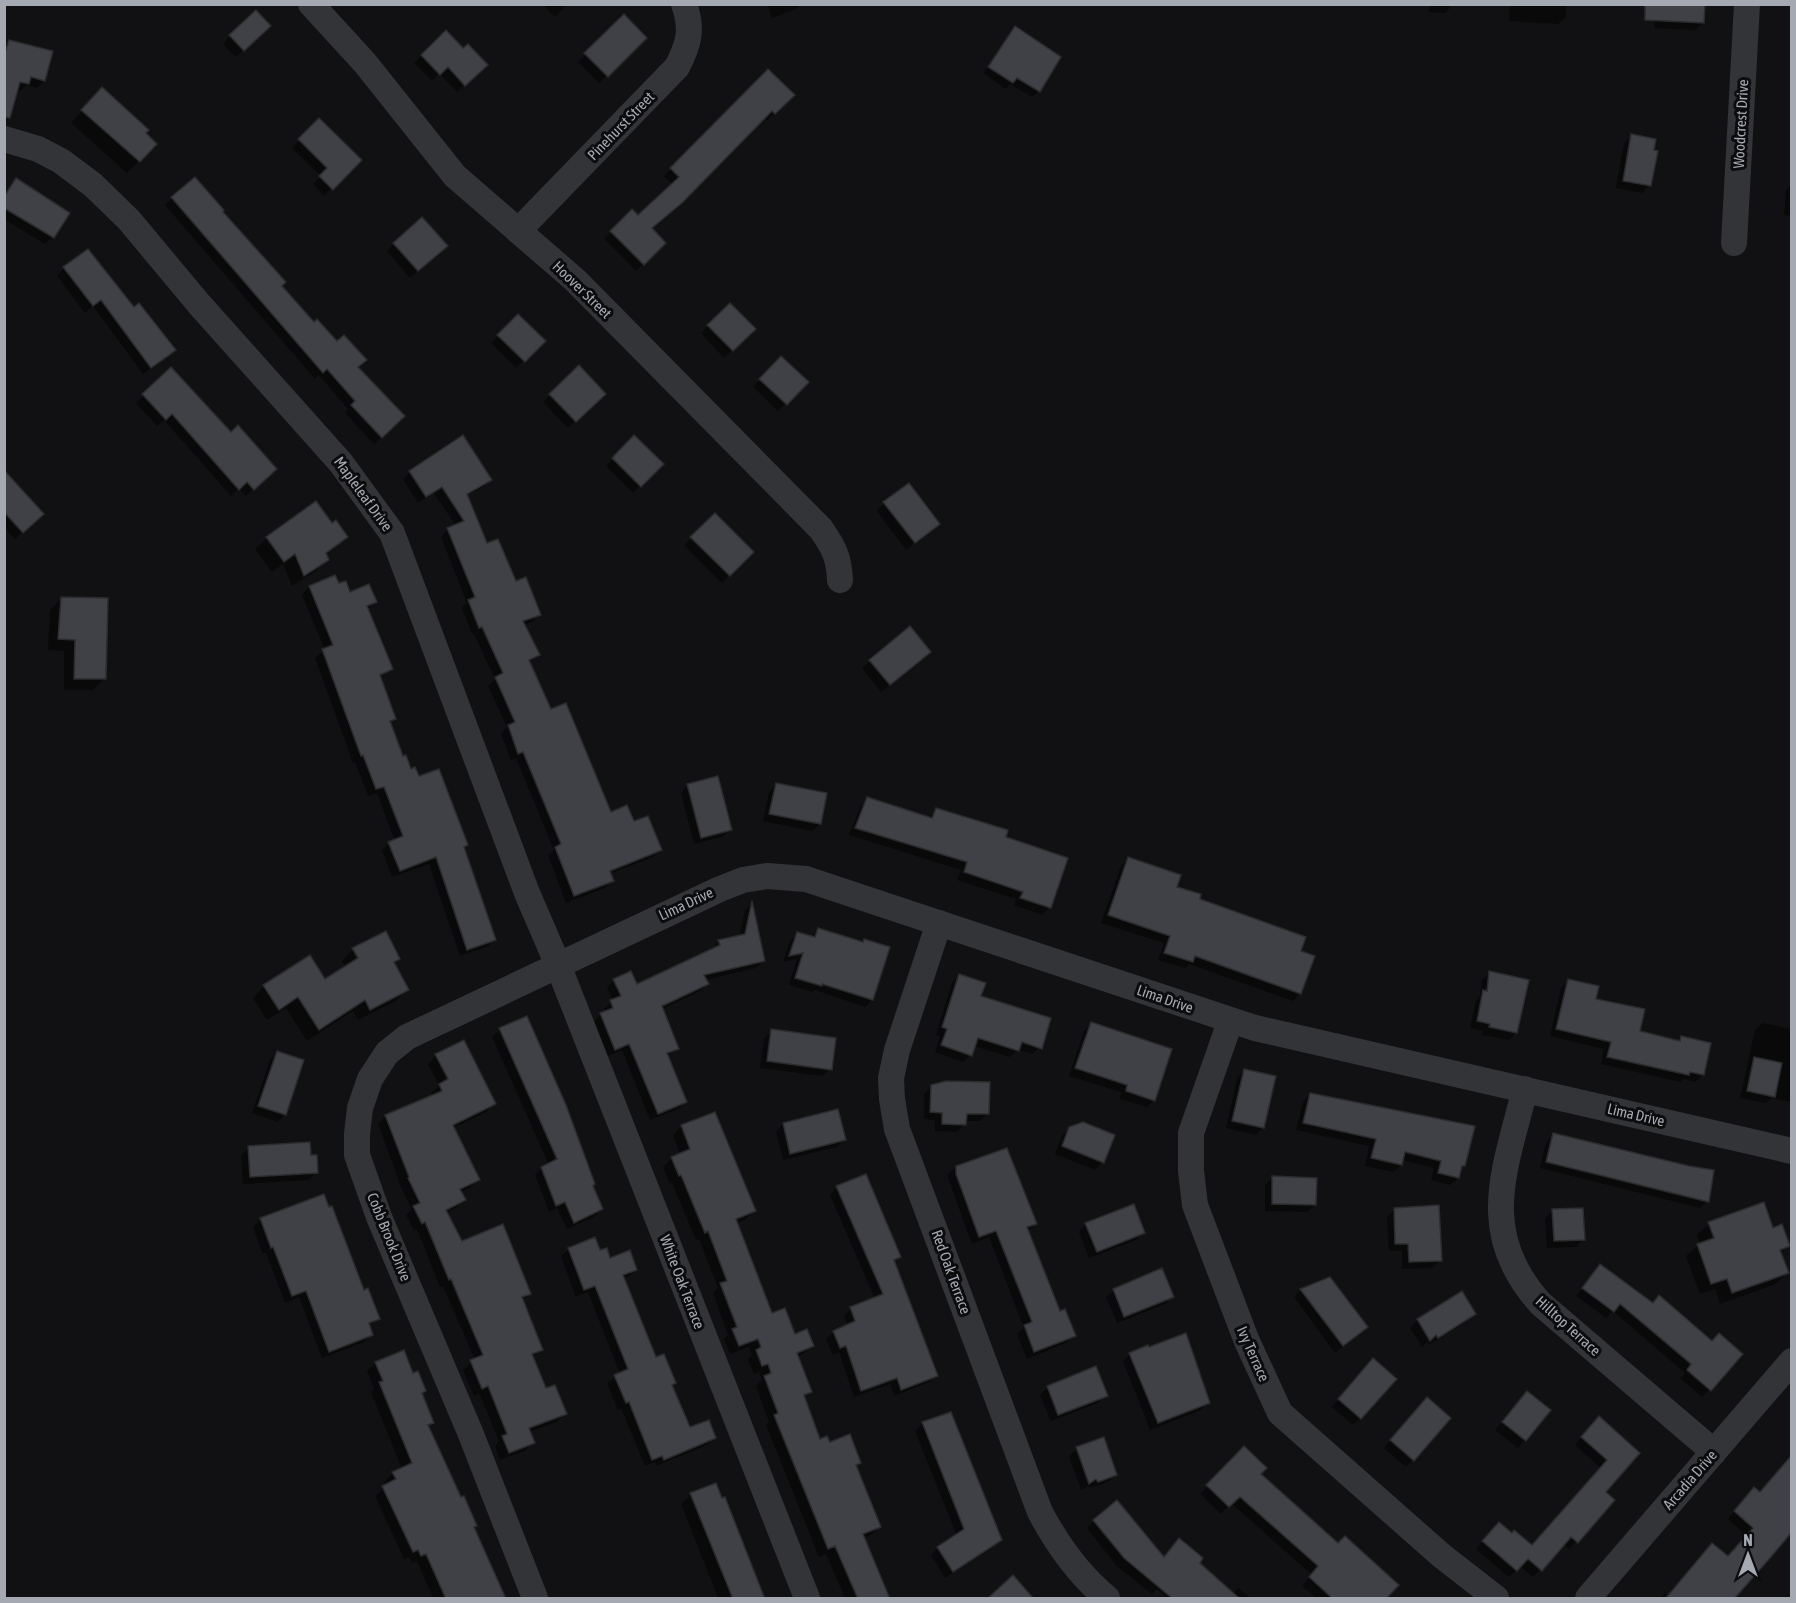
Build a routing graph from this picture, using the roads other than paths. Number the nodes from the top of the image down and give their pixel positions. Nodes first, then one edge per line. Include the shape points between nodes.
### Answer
1 (311, 4) edge
2 (684, 4) edge
3 (1747, 4) edge
4 (4, 139) edge
5 (518, 231) junction
6 (1734, 243) dead end
7 (840, 580) dead end
8 (939, 923) junction
9 (558, 965) junction
10 (1230, 1022) junction
11 (1525, 1089) junction
12 (1791, 1151) edge
13 (1791, 1361) edge
14 (1713, 1452) junction
15 (535, 1599) edge
16 (807, 1599) edge
17 (1107, 1599) edge
18 (1496, 1599) edge
19 (1588, 1599) edge

1 - 5 street, Hoover Street via 365,63 455,176
2 - 5 street, Pinehurst Street via 689,18 689,42 677,67
3 - 6 street, Woodcrest Drive
4 - 9 street, Mapleleaf Drive via 61,161 129,220 341,463 392,533 527,893
5 - 7 street, Hoover Street via 575,280 821,529 839,561
8 - 9 street, Lima Drive via 807,879 767,876 720,888
8 - 10 street, Lima Drive
8 - 17 street, Red Oak Terrace via 891,1078 897,1129 1040,1512 1054,1538
9 - 15 street, Cobb Brook Drive via 407,1037 387,1053 370,1079 360,1108 357,1134 357,1155 379,1217
9 - 16 street, White Oak Terrace
10 - 11 street, Lima Drive
10 - 18 street, Ivy Terrace via 1191,1133 1195,1206 1246,1339 1280,1413
11 - 12 street, Lima Drive
11 - 14 street, Hilltop Terrace via 1500,1196 1502,1229 1519,1278 1541,1304
13 - 14 street, Arcadia Drive
14 - 19 street, Arcadia Drive

